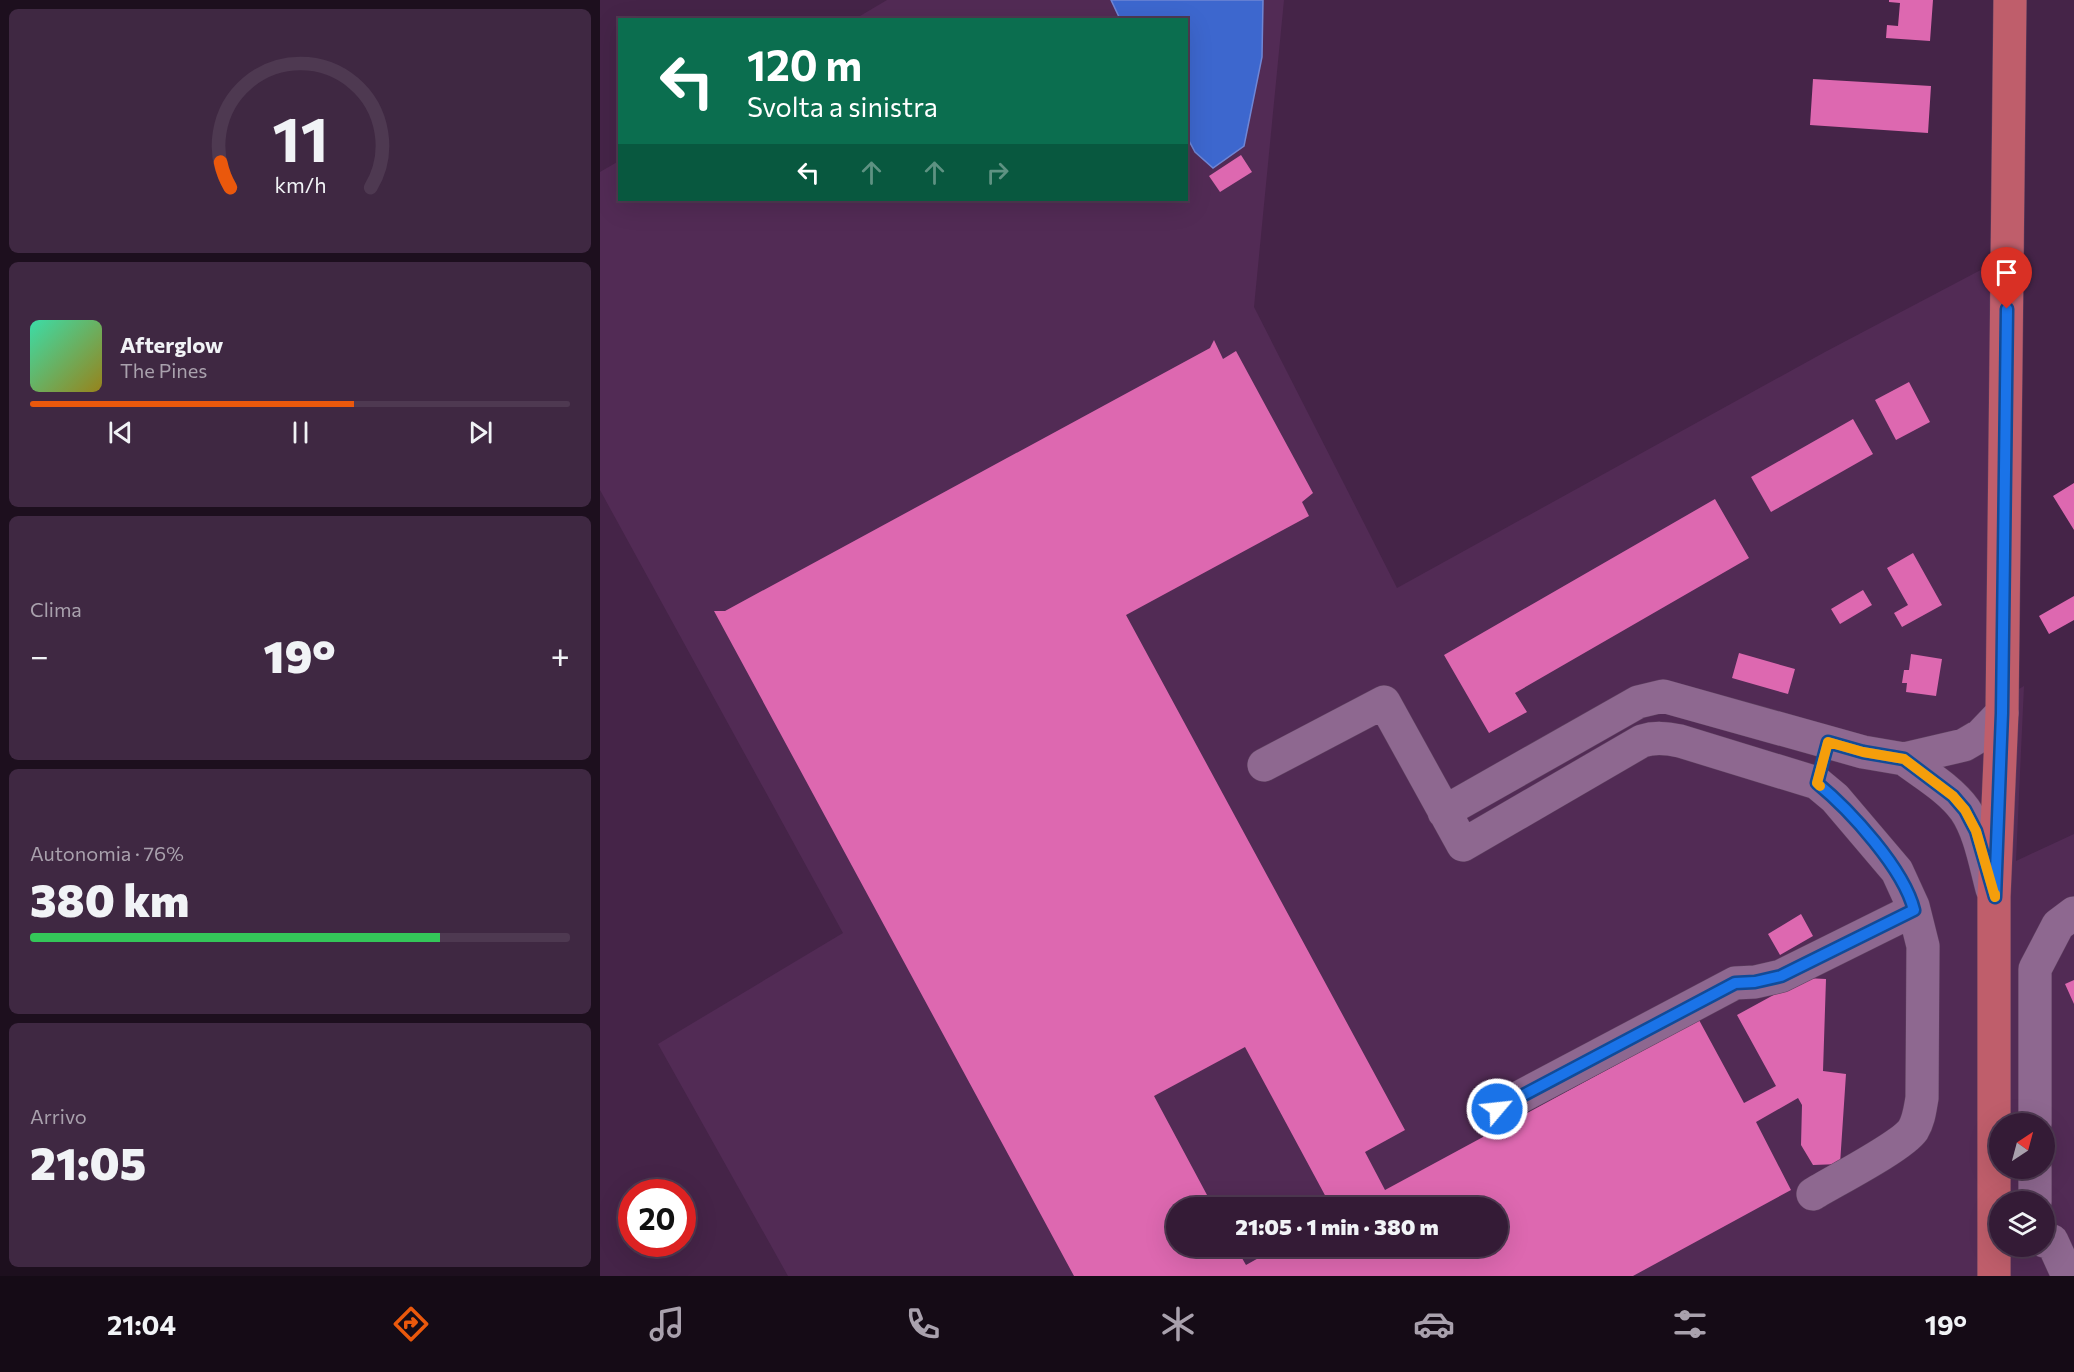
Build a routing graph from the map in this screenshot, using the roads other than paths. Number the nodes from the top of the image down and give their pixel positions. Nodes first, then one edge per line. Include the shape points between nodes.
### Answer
1 (2010, 0) edge
2 (2002, 713) junction
3 (1828, 742) junction
4 (1904, 759) junction
5 (1264, 765) dead end
6 (1817, 783) junction
7 (1444, 812) junction
8 (1995, 897) junction
9 (1914, 910) junction
10 (2074, 913) edge
11 (1497, 1109) dead end
12 (2035, 1113) edge
13 (1997, 1191) edge
14 (1814, 1194) dead end
15 (2055, 1248) edge
16 (1996, 1257) edge
17 (1994, 1276) edge
18 (2068, 1276) edge

1 - 2 main road
2 - 4 lane via 1981,735 1964,745
2 - 8 main road
3 - 4 lane
3 - 6 lane
3 - 7 lane via 1663,696 1638,702
4 - 8 lane via 1953,796 1965,810 1976,831
5 - 7 lane via 1384,702
6 - 7 lane via 1680,741 1650,738 1462,845
6 - 9 lane via 1835,798 1897,871
8 - 13 main road
9 - 11 lane via 1781,976 1735,983
9 - 14 lane via 1923,946 1920,1115 1912,1131 1889,1149
10 - 12 lane via 2058,925 2035,969
15 - 18 lane
16 - 17 main road

